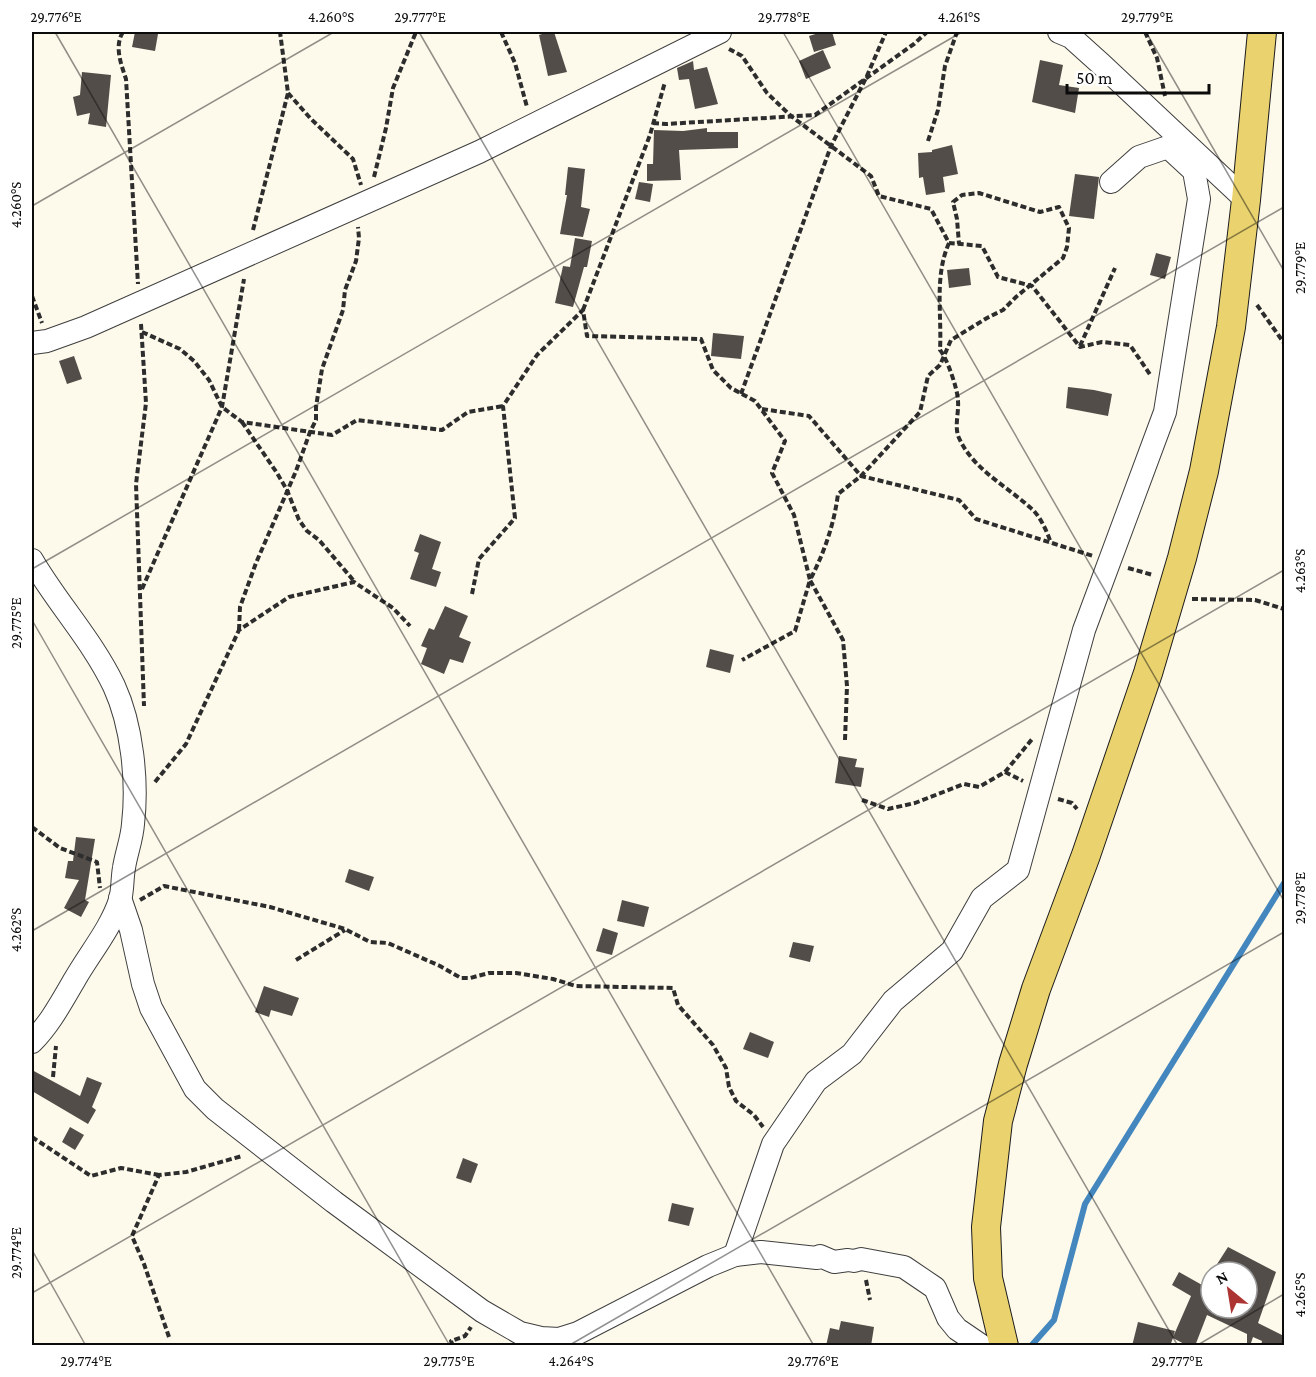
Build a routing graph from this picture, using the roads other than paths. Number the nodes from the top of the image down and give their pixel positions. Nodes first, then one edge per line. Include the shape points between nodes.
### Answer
1 (1059, 32) edge
2 (1262, 32) edge
3 (710, 36) edge
4 (1111, 182) dead end
5 (1246, 200) junction
6 (39, 342) edge
7 (32, 560) edge
8 (118, 910) junction
9 (32, 1042) edge
10 (735, 1255) junction
11 (994, 1345) edge

1 - 5 street via 1101,64
2 - 5 main road
3 - 6 street via 479,152 86,327
4 - 10 street via 1139,157 1168,147 1194,171 1199,199 1165,412 1084,630 1018,870 982,898 952,951 893,1001 852,1054 816,1081 773,1144
5 - 11 main road via 1231,327 1204,471 1173,591 1095,830 1036,989 998,1121 986,1227
7 - 8 street via 96,652 125,716 131,743 134,808
8 - 9 street
8 - 10 street via 151,1008 195,1089 215,1109 482,1311 520,1333 560,1339 578,1333
10 - 11 street via 760,1252 820,1256 834,1262 861,1259 904,1267 935,1288 957,1329

